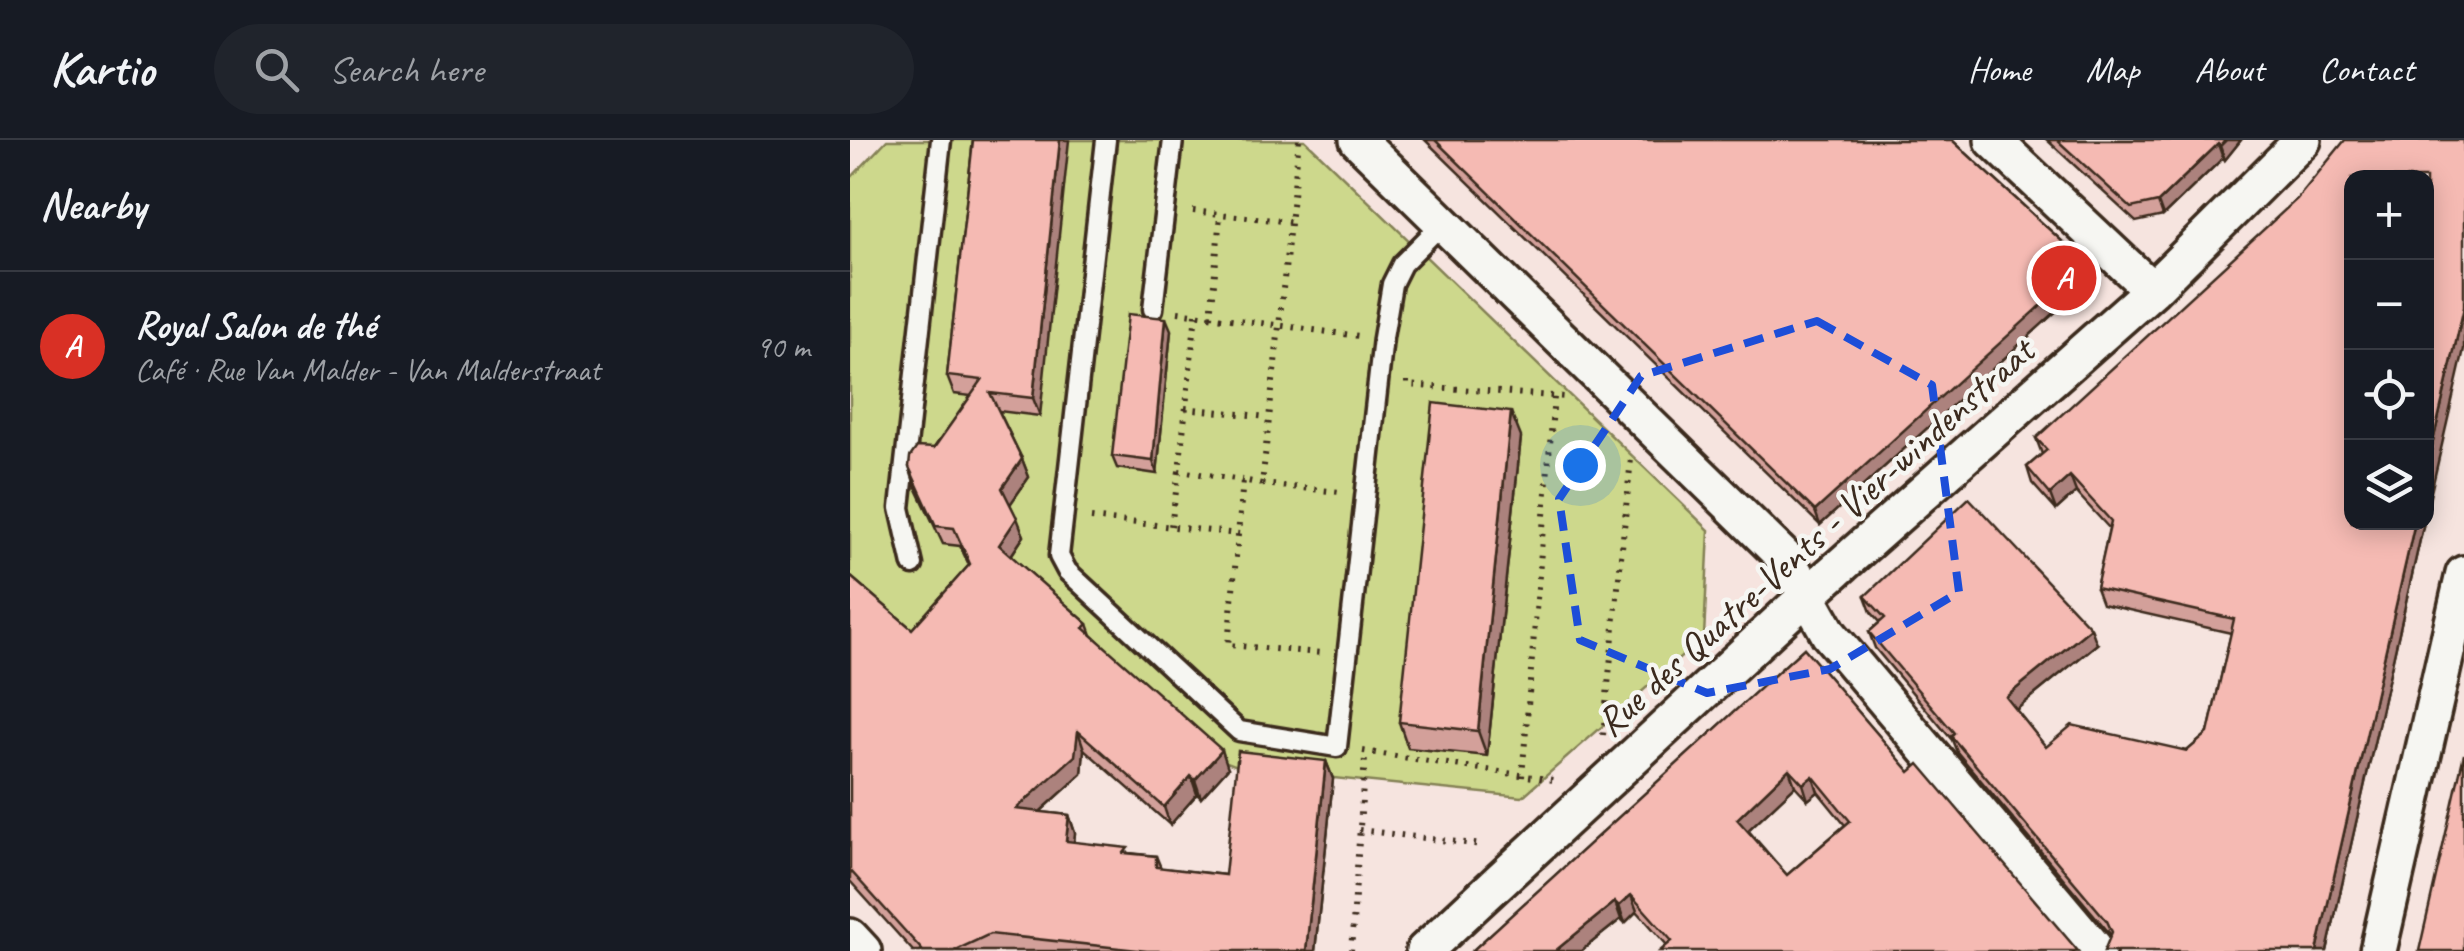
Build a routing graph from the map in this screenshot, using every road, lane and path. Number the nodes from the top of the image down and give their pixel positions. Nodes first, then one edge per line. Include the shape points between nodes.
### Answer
1 (942, 140) edge
2 (1106, 140) edge
3 (1173, 140) edge
4 (1298, 140) edge
5 (1358, 140) edge
6 (1993, 140) edge
7 (2302, 140) edge
8 (1166, 208) junction
9 (1220, 215) junction
10 (1291, 222) junction
11 (1443, 223) junction
12 (2152, 290) junction
13 (1153, 309) joint
14 (1196, 314) junction
15 (1210, 316) junction
16 (1278, 326) junction
17 (1383, 338) junction
18 (1574, 390) dead end
19 (1554, 397) junction
20 (1186, 408) junction
21 (1268, 417) junction
22 (1638, 450) dead end
23 (1179, 471) junction
24 (1243, 480) junction
25 (1262, 484) junction
26 (1366, 494) junction
27 (1092, 518) dead end
28 (1171, 526) junction
29 (1238, 534) junction
30 (914, 565) dead end
31 (2464, 574) edge
32 (1809, 594) junction
33 (1347, 654) junction
34 (1522, 777) junction
35 (1604, 785) junction
36 (1359, 830) junction
37 (1533, 852) junction
38 (850, 937) edge
39 (863, 951) edge
40 (1351, 951) edge
41 (1424, 951) edge
42 (2097, 951) edge
43 (2378, 951) edge

1 - 30 lane via 900,508
2 - 33 lane via 1059,556 1067,571 1239,731 1337,747
3 - 8 lane
4 - 10 path
5 - 11 street
6 - 12 street
7 - 12 street, Rue des Quatre-Vents - Vier-windenstraat
8 - 9 path
8 - 13 lane
9 - 10 path
9 - 15 path
10 - 16 path
11 - 17 lane via 1402,264
11 - 32 street via 1788,561
12 - 32 street, Rue des Quatre-Vents - Vier-windenstraat
13 - 14 path
14 - 15 path
14 - 20 path
15 - 16 path
16 - 17 path
16 - 21 path
17 - 19 path via 1411,341 1406,384
17 - 26 lane
18 - 19 path
19 - 34 path
20 - 21 path
20 - 23 path
21 - 25 path
22 - 35 path via 1631,456 1603,715
23 - 24 path
23 - 28 path
24 - 25 path
24 - 29 path
25 - 26 path
26 - 33 lane
27 - 28 path
28 - 29 path
29 - 33 path via 1228,645
31 - 43 street
32 - 35 street, Rue des Quatre-Vents - Vier-windenstraat
32 - 42 street via 1828,634
34 - 35 path
34 - 36 path via 1366,752
35 - 37 street, Rue des Quatre-Vents - Vier-windenstraat
36 - 37 path
36 - 40 path
37 - 41 street, Rue des Quatre-Vents - Vier-windenstraat
38 - 39 street

